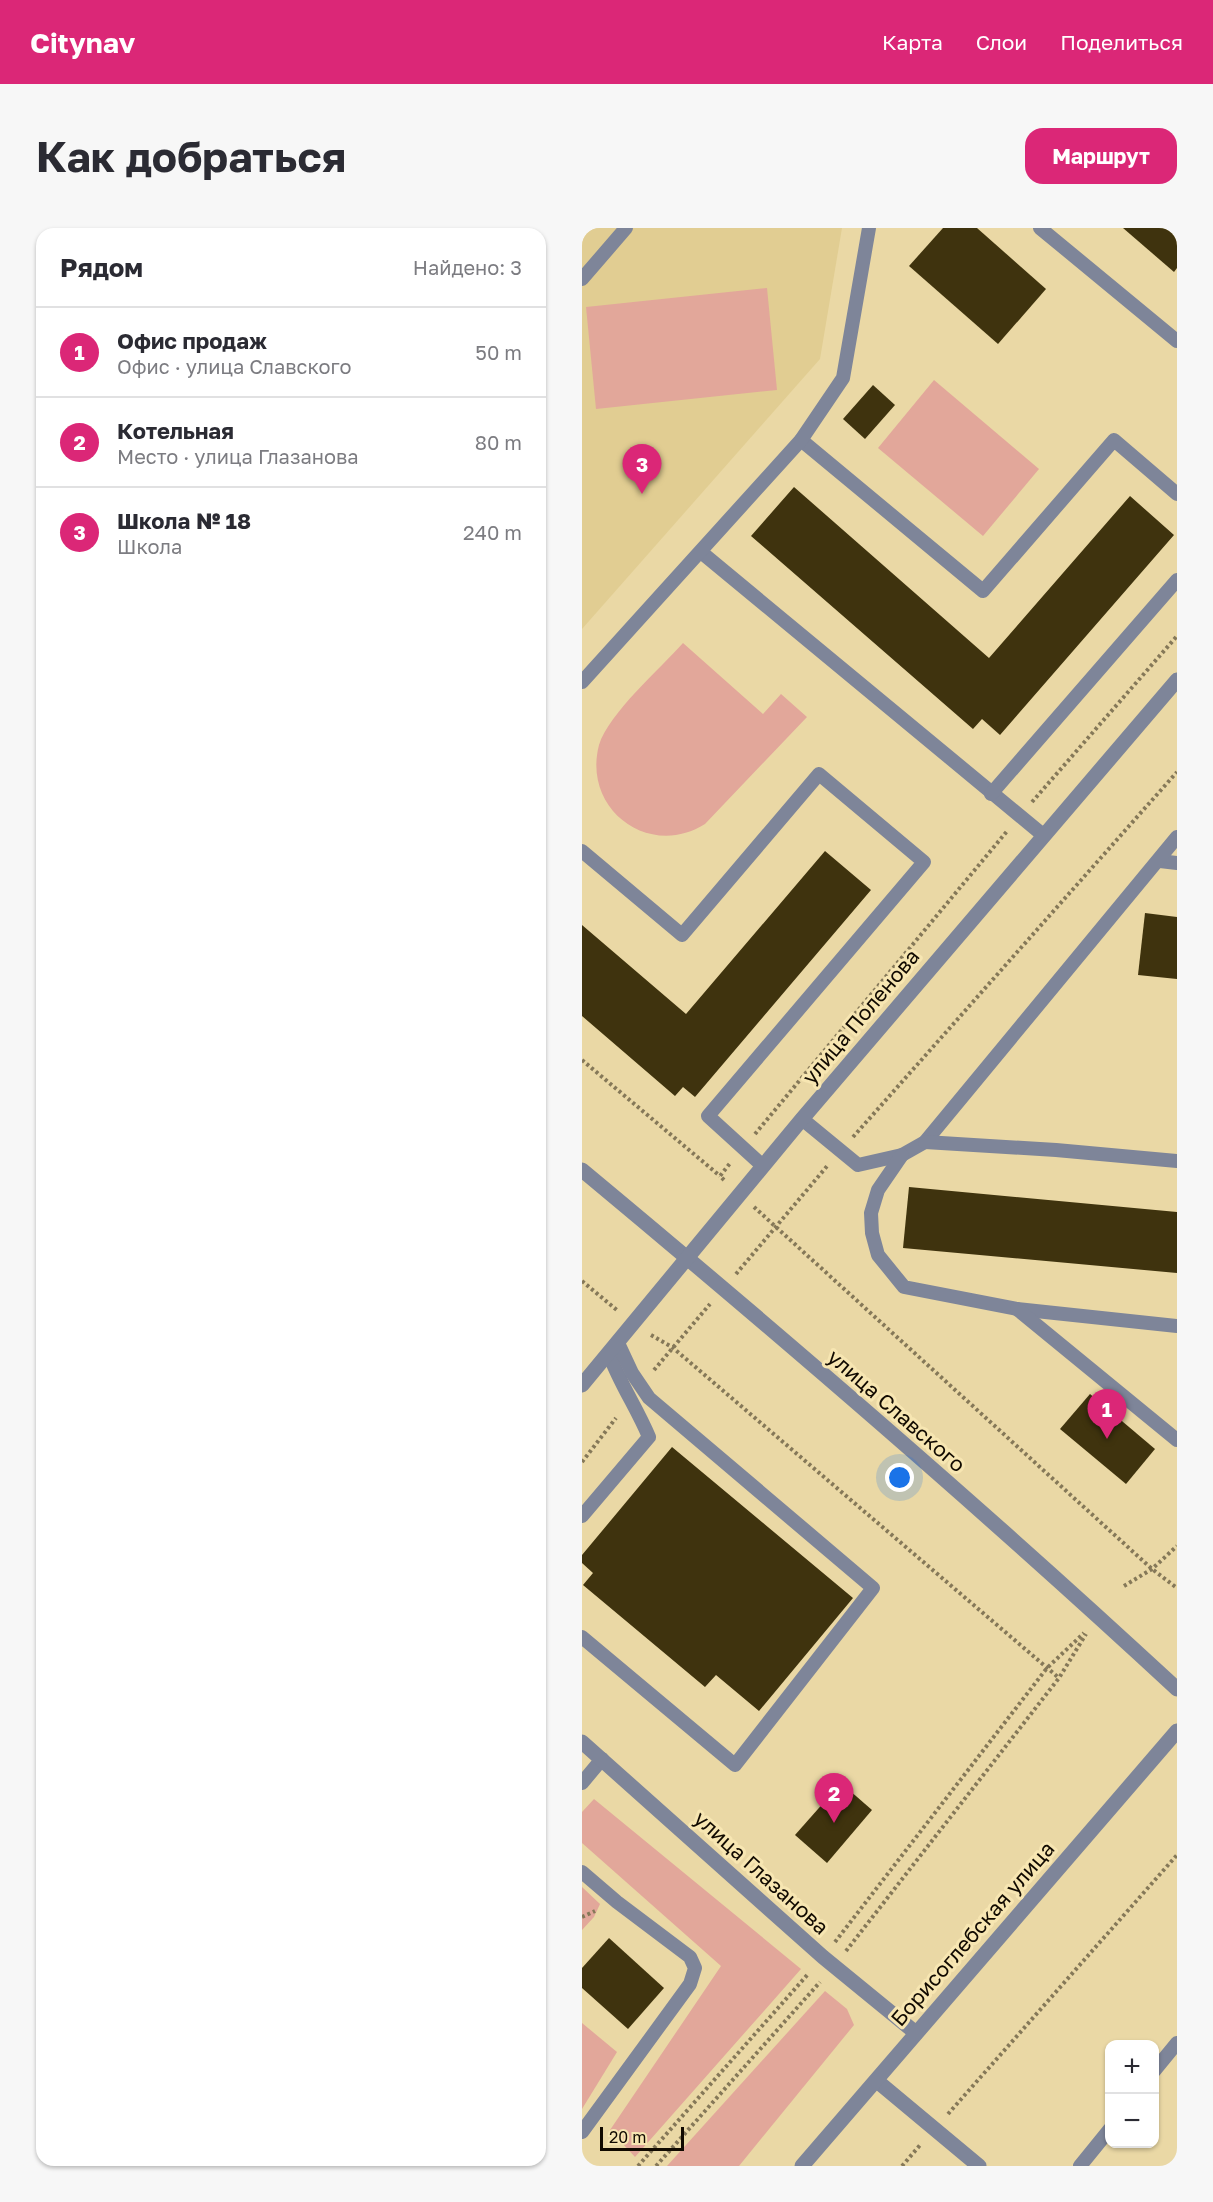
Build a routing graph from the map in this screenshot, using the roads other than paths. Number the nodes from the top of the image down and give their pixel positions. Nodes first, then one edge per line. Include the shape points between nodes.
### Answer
1 (626, 228) edge
2 (869, 228) edge
3 (1040, 228) edge
4 (582, 279) edge
5 (1177, 341) edge
6 (801, 440) junction
7 (1177, 494) edge
8 (701, 552) junction
9 (1177, 580) edge
10 (1177, 680) edge
11 (582, 682) edge
12 (991, 794) junction
13 (1043, 835) junction
14 (1177, 837) edge
15 (582, 851) edge
16 (1160, 861) junction
17 (1177, 863) edge
18 (802, 1119) junction
19 (925, 1142) junction
20 (902, 1155) junction
21 (1177, 1161) edge
22 (763, 1166) junction
23 (582, 1170) edge
24 (688, 1257) junction
25 (1017, 1309) junction
26 (1177, 1326) edge
27 (614, 1349) junction
28 (584, 1378) edge
29 (1177, 1440) edge
30 (582, 1516) edge
31 (582, 1637) edge
32 (1177, 1689) edge
33 (1177, 1731) edge
34 (582, 1742) edge
35 (602, 1759) junction
36 (582, 1784) edge
37 (582, 1872) edge
38 (916, 2033) junction
39 (1177, 2043) edge
40 (1159, 2066) edge
41 (877, 2081) junction
42 (582, 2132) edge
43 (1105, 2135) edge
44 (802, 2166) edge
45 (979, 2166) edge
46 (1080, 2166) edge

1 - 4 lane
2 - 6 lane via 843,378
3 - 5 lane
6 - 7 lane via 983,591 1114,440
6 - 8 lane
8 - 11 lane
8 - 12 lane
9 - 12 lane
10 - 13 street, улица Поленова
12 - 13 lane
13 - 18 street, улица Поленова
14 - 16 lane
15 - 22 lane via 682,935 819,774 924,862 708,1116
16 - 17 lane
16 - 19 lane
18 - 20 lane via 858,1165
18 - 22 street, улица Поленова
19 - 20 lane
19 - 21 lane
20 - 25 lane via 878,1190 871,1213 878,1255 889,1272 904,1287
22 - 24 street, улица Поленова
23 - 24 street, улица Славского
24 - 27 street, улица Поленова
24 - 32 street, улица Славского via 1101,1617
25 - 26 lane
25 - 29 lane
27 - 28 street, улица Поленова
27 - 30 lane via 618,1380 649,1437
27 - 31 lane via 649,1398 873,1588 735,1765
33 - 38 street, Борисоглебская улица
34 - 35 street, улица Глазанова
35 - 36 lane
35 - 38 street, улица Глазанова
37 - 42 lane via 690,1957 695,1968 690,1984
38 - 41 street, Борисоглебская улица
39 - 40 lane
41 - 44 street, Борисоглебская улица
41 - 45 street
43 - 46 lane

